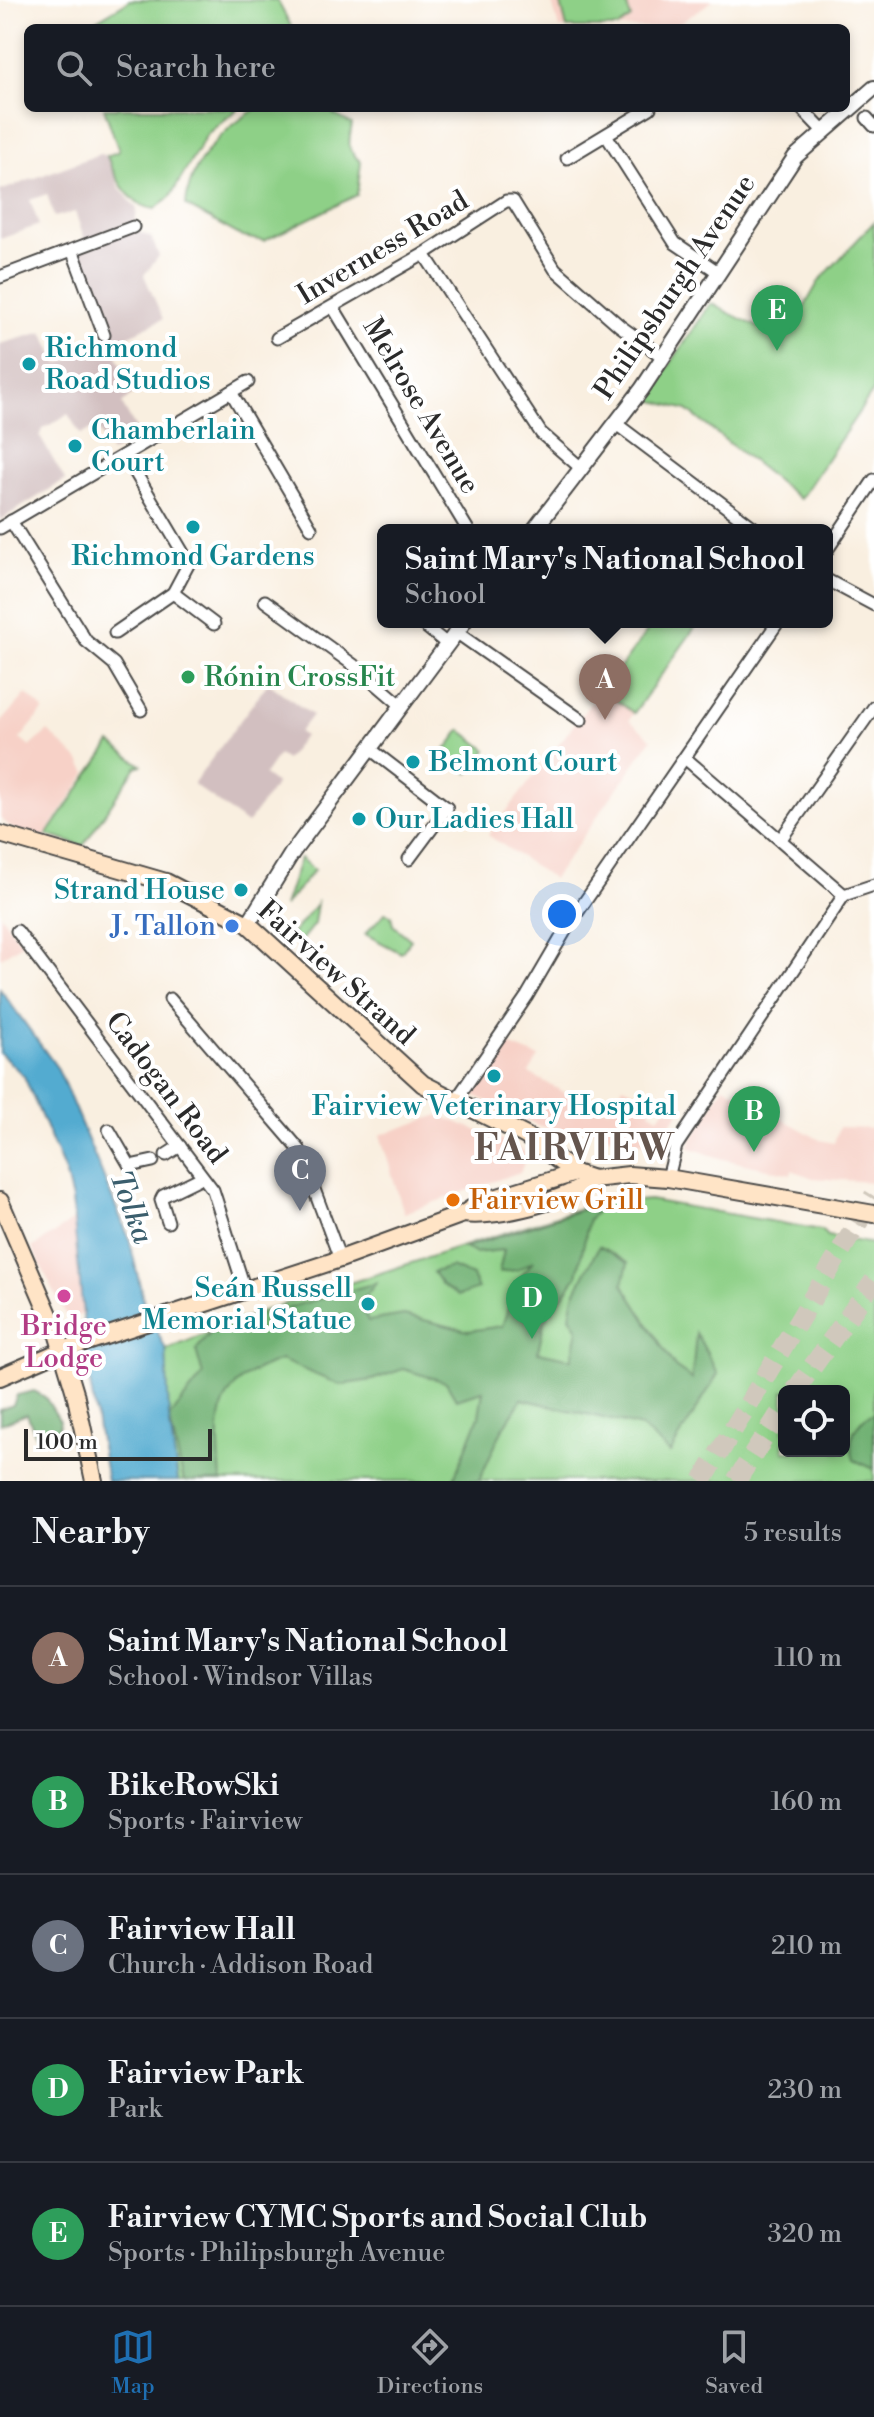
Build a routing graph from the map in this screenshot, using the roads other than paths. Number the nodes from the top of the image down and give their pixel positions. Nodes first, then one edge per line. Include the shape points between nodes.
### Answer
1 (874, 88) edge
2 (850, 108) edge
3 (643, 112) edge
4 (805, 112) edge
5 (846, 112) edge
6 (823, 131) junction
7 (606, 135) junction
8 (567, 158) dead end
9 (133, 227) dead end
10 (73, 252) junction
11 (424, 254) junction
12 (718, 272) junction
13 (0, 277) edge
14 (333, 307) junction
15 (104, 335) dead end
16 (277, 338) dead end
17 (663, 357) junction
18 (248, 382) dead end
19 (231, 392) junction
20 (615, 423) junction
21 (125, 455) junction
22 (581, 468) junction
23 (874, 480) edge
24 (11, 521) junction
25 (464, 524) edge
26 (539, 524) edge
27 (749, 524) edge
28 (0, 528) edge
29 (311, 528) dead end
30 (833, 541) edge
31 (833, 583) edge
32 (173, 593) junction
33 (265, 601) dead end
34 (874, 605) edge
35 (214, 624) dead end
36 (427, 628) edge
37 (459, 628) edge
38 (461, 628) edge
39 (774, 628) edge
40 (115, 633) dead end
41 (447, 644) junction
42 (401, 705) junction
43 (874, 707) edge
44 (141, 710) dead end
45 (581, 720) dead end
46 (369, 748) junction
47 (685, 758) junction
48 (0, 834) edge
49 (781, 839) junction
50 (409, 859) dead end
51 (874, 885) edge
52 (844, 895) junction
53 (248, 924) junction
54 (17, 931) dead end
55 (170, 999) dead end
56 (454, 1103) junction
57 (109, 1130) dead end
58 (180, 1146) junction
59 (166, 1155) dead end
60 (153, 1161) dead end
61 (575, 1173) junction
62 (202, 1177) junction
63 (668, 1178) junction
64 (593, 1179) junction
65 (0, 1201) edge
66 (463, 1214) junction
67 (874, 1214) edge
68 (168, 1222) dead end
69 (340, 1259) junction
70 (245, 1290) junction
71 (63, 1350) junction
72 (0, 1377) edge
73 (94, 1481) edge

1 - 2 street, Philipsburgh Avenue
3 - 7 street
4 - 6 street
5 - 6 street, Philipsburgh Avenue
6 - 12 street, Philipsburgh Avenue via 795,157
7 - 8 street
7 - 12 street via 675,243
9 - 10 street
10 - 13 street
10 - 15 street
11 - 14 street, Inverness Road
11 - 17 street, Inverness Road via 513,201 555,269
11 - 22 street via 541,433
12 - 17 street, Philipsburgh Avenue
14 - 16 street, Inverness Road
14 - 25 street, Melrose Avenue
17 - 20 street, Philipsburgh Avenue
18 - 19 street
19 - 21 street
19 - 29 street
20 - 22 street, Philipsburgh Avenue
20 - 27 street
21 - 24 street
21 - 32 street via 189,563
22 - 26 street, Philipsburgh Avenue
23 - 30 street
24 - 28 street
24 - 44 street via 89,645 114,664
31 - 34 street
32 - 35 street
32 - 40 street
33 - 42 street
36 - 41 street
37 - 41 street
38 - 45 street
39 - 47 street
41 - 42 street
42 - 46 street
43 - 49 street
46 - 50 street via 447,808
46 - 53 street
47 - 49 street
47 - 56 street
48 - 53 main road, Fairview Strand via 166,882
49 - 52 street
51 - 52 street
52 - 63 street via 676,1146
53 - 56 main road, Fairview Strand via 398,1064
54 - 58 street, Cadogan Road
55 - 69 street via 299,1149
56 - 61 main road, Fairview Strand via 526,1136
57 - 60 street via 130,1166
58 - 59 street
58 - 62 street, Cadogan Road
61 - 64 main road, Fairview Strand
61 - 66 main road via 482,1202
62 - 68 street via 163,1196
62 - 70 street, Cadogan Road via 213,1190
63 - 64 main road
63 - 67 main road
64 - 66 main road via 578,1192 485,1217
65 - 71 main road
66 - 69 main road
69 - 70 main road
70 - 71 main road
71 - 72 main road
71 - 73 main road

